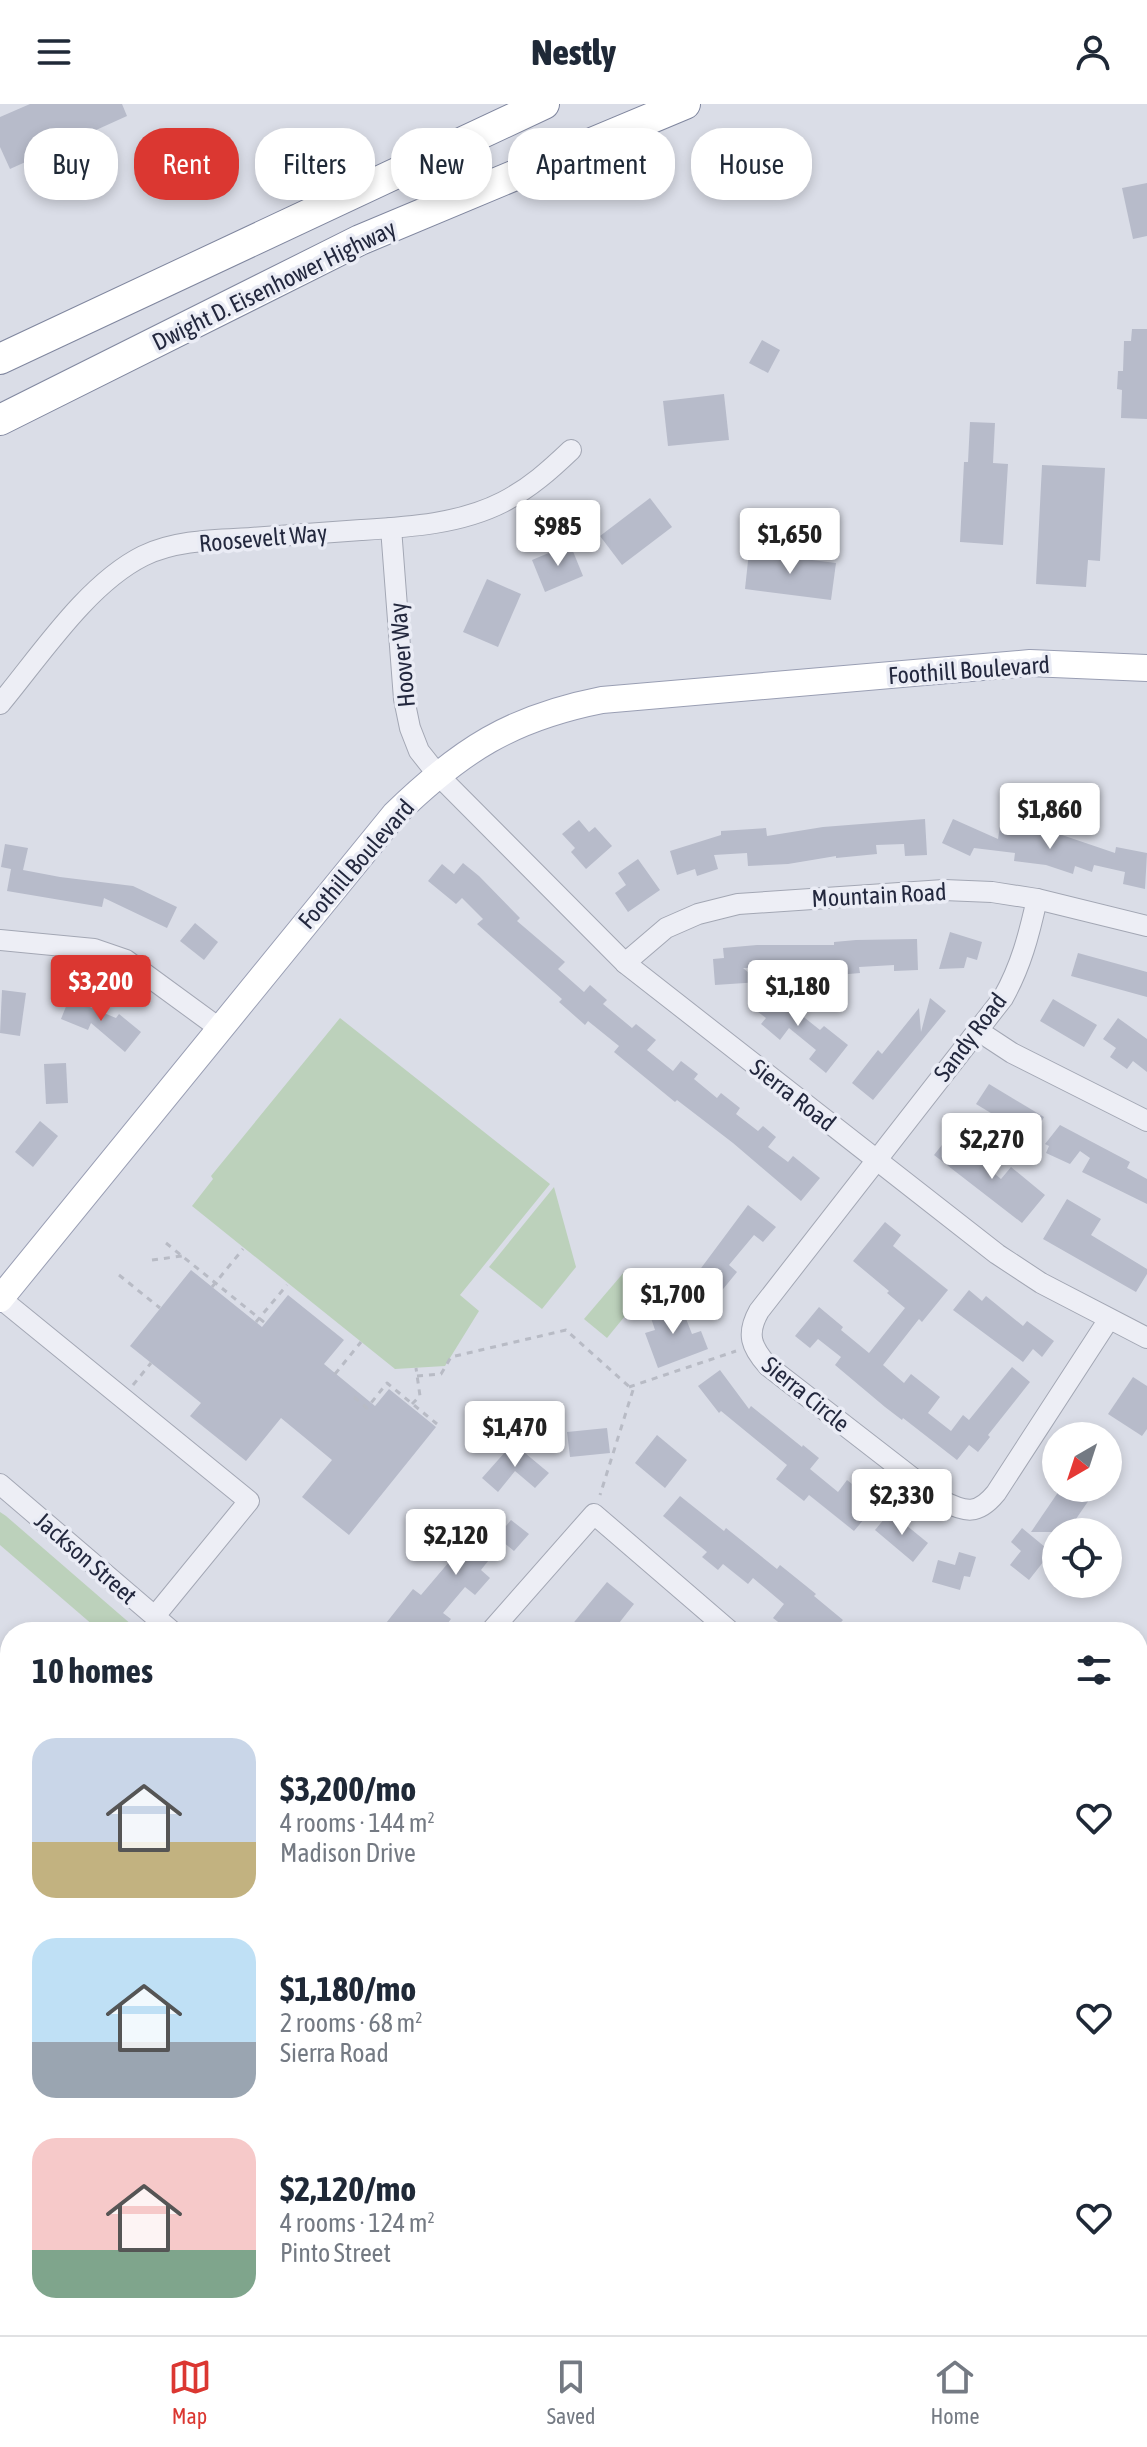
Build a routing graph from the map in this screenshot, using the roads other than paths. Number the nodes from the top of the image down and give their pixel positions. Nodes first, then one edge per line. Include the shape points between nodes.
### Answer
1 (544, 104) edge
2 (685, 104) edge
3 (0, 359) edge
4 (0, 420) edge
5 (571, 450) dead end
6 (391, 528) junction
7 (1147, 668) edge
8 (0, 704) edge
9 (438, 775) junction
10 (1037, 899) junction
11 (1147, 926) edge
12 (0, 940) edge
13 (625, 963) junction
14 (219, 1028) junction
15 (977, 1030) junction
16 (1147, 1121) edge
17 (875, 1161) junction
18 (1, 1295) edge
19 (1109, 1319) junction
20 (1147, 1338) edge
21 (0, 1484) edge
22 (155, 1616) junction
23 (162, 1622) edge
24 (499, 1622) edge
25 (719, 1622) edge

1 - 3 highway, Dwight D. Eisenhower Highway
2 - 4 highway, Dwight D. Eisenhower Highway via 360,240
5 - 6 street, Roosevelt Way via 539,480 501,503 439,523
6 - 8 street, Roosevelt Way via 207,541 146,555 100,584
6 - 9 street, Hoover Way via 404,699 419,751
7 - 9 main road, Foothill Boulevard via 1030,663 602,700 566,707 500,732
9 - 13 street, Sierra Road
9 - 14 main road, Foothill Boulevard via 395,814
10 - 11 street, Mountain Road
10 - 13 street, Mountain Road via 944,890 738,904 666,928
10 - 15 street, Sandy Road via 1016,975
12 - 14 street via 94,949 126,960
13 - 17 street, Sierra Road
14 - 18 main road, Foothill Boulevard
15 - 16 street
15 - 17 street, Sandy Road
17 - 19 street, Sierra Road via 997,1254
17 - 19 street, Sierra Circle via 759,1311 751,1338 768,1366 941,1500 972,1511 987,1505
18 - 22 street via 249,1501
19 - 20 street, Sierra Road
21 - 22 street, Jackson Street
22 - 23 street, Jackson Street
24 - 25 street via 594,1514

